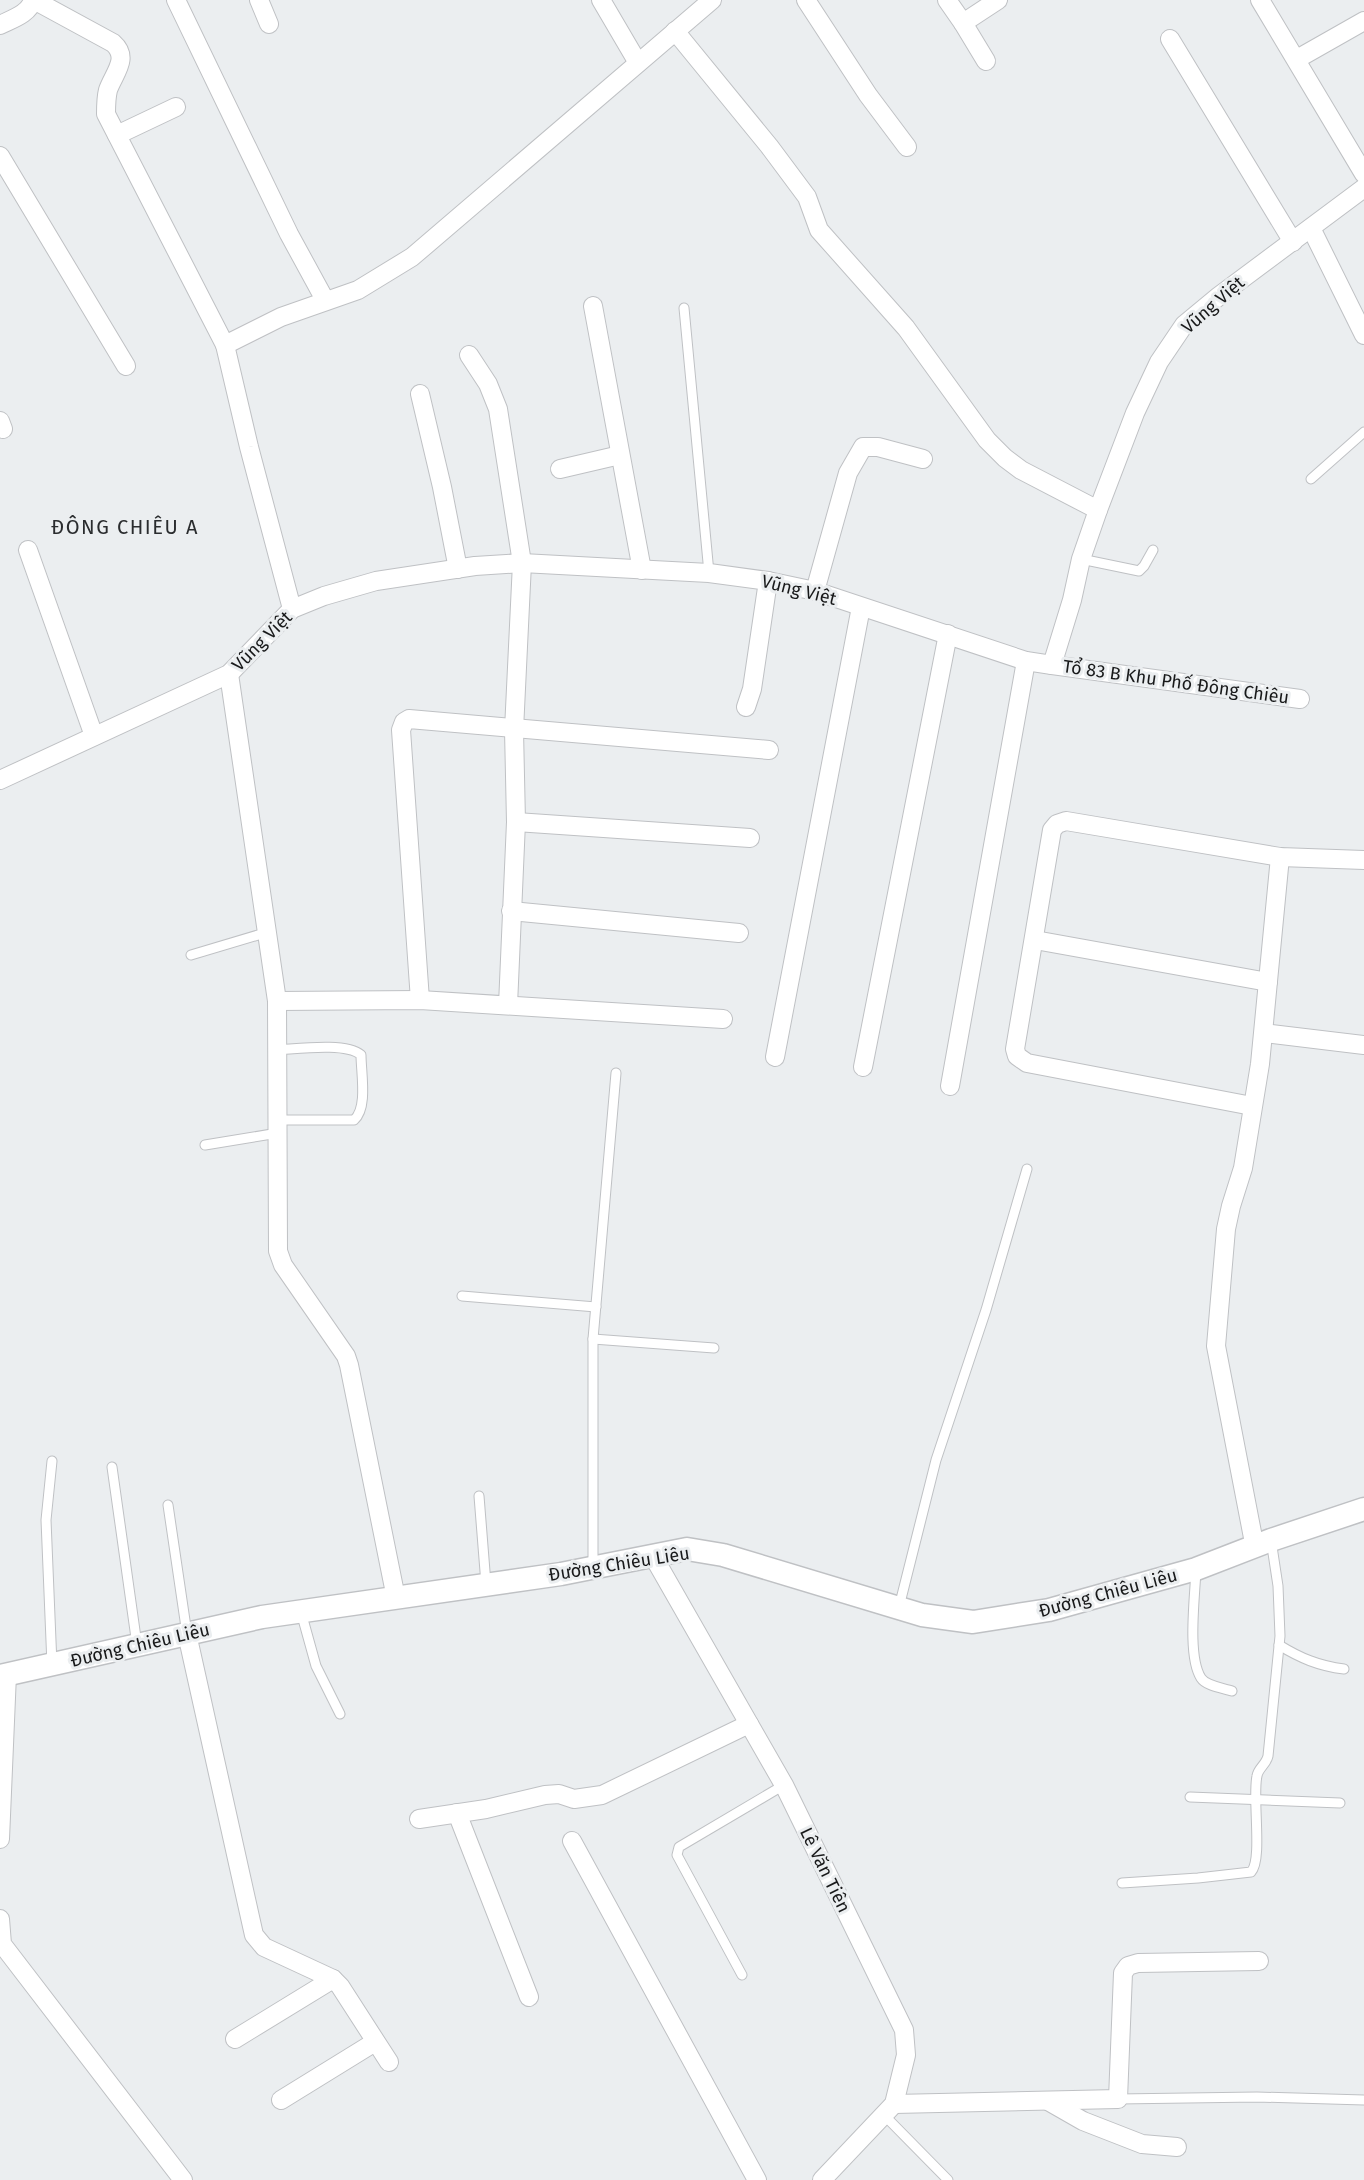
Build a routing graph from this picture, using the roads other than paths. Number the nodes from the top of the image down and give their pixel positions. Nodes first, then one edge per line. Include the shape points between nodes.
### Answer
1 (33, 0) edge
2 (176, 0) edge
3 (258, 0) edge
4 (601, 0) edge
5 (712, 0) edge
6 (806, 0) edge
7 (947, 0) edge
8 (998, 0) edge
9 (1260, 0) edge
10 (1364, 21) edge
11 (963, 23) junction
12 (269, 24) dead end
13 (0, 26) edge
14 (675, 31) junction
15 (1170, 39) dead end
16 (1297, 60) junction
17 (986, 61) dead end
18 (638, 63) junction
19 (176, 106) dead end
20 (117, 135) junction
21 (907, 147) dead end
22 (0, 156) edge
23 (1364, 174) edge
24 (1364, 188) edge
25 (1311, 228) junction
26 (1293, 242) junction
27 (325, 300) junction
28 (593, 306) dead end
29 (684, 308) dead end
30 (1364, 335) edge
31 (225, 345) junction
32 (469, 356) dead end
33 (126, 366) dead end
34 (420, 394) dead end
35 (1364, 432) edge
36 (621, 455) junction
37 (923, 459) dead end
38 (560, 469) dead end
39 (1311, 479) dead end
40 (1098, 510) junction
41 (28, 550) dead end
42 (1153, 550) dead end
43 (1081, 559) junction
44 (522, 563) junction
45 (458, 569) junction
46 (642, 570) junction
47 (709, 573) junction
48 (768, 581) junction
49 (815, 591) junction
50 (861, 608) junction
51 (292, 609) junction
52 (948, 633) junction
53 (1026, 661) junction
54 (1052, 665) junction
55 (229, 674) junction
56 (1300, 699) dead end
57 (746, 707) dead end
58 (514, 730) junction
59 (94, 736) junction
60 (769, 750) dead end
61 (0, 780) edge
62 (516, 822) junction
63 (750, 837) dead end
64 (1280, 857) junction
65 (1364, 860) edge
66 (511, 911) junction
67 (268, 932) junction
68 (739, 933) dead end
69 (1035, 940) junction
70 (191, 955) dead end
71 (1268, 982) junction
72 (420, 1000) junction
73 (277, 1001) junction
74 (508, 1005) junction
75 (723, 1019) dead end
76 (1264, 1032) junction
77 (1364, 1045) edge
78 (277, 1050) junction
79 (775, 1057) dead end
80 (863, 1066) dead end
81 (616, 1073) dead end
82 (950, 1086) dead end
83 (1252, 1106) junction
84 (278, 1127) junction
85 (205, 1145) dead end
86 (1027, 1169) dead end
87 (462, 1296) dead end
88 (596, 1307) junction
89 (593, 1339) junction
90 (714, 1348) dead end
91 (52, 1461) dead end
92 (112, 1467) dead end
93 (479, 1496) dead end
94 (168, 1505) dead end
95 (1364, 1509) edge
96 (1263, 1544) junction
97 (653, 1556) junction
98 (593, 1567) junction
99 (1196, 1569) junction
100 (486, 1585) junction
101 (396, 1598) junction
102 (899, 1607) junction
103 (301, 1612) junction
104 (187, 1634) junction
105 (137, 1645) junction
106 (1279, 1645) junction
107 (52, 1665) junction
108 (1344, 1669) dead end
109 (4, 1675) edge
110 (1232, 1691) dead end
111 (340, 1714) dead end
112 (749, 1724) junction
113 (784, 1785) junction
114 (1190, 1797) dead end
115 (1255, 1799) junction
116 (1340, 1803) dead end
117 (457, 1813) junction
118 (419, 1819) dead end
119 (0, 1839) edge
120 (572, 1841) dead end
121 (1122, 1883) dead end
122 (0, 1919) edge
123 (1, 1944) edge
124 (1259, 1961) dead end
125 (742, 1975) dead end
126 (333, 1979) junction
127 (529, 1997) dead end
128 (235, 2039) dead end
129 (375, 2042) junction
130 (389, 2062) dead end
131 (1118, 2099) junction
132 (281, 2100) dead end
133 (1364, 2100) edge
134 (1048, 2101) junction
135 (889, 2110) junction
136 (1177, 2147) dead end
137 (183, 2180) edge
138 (757, 2180) edge
139 (822, 2180) edge
140 (948, 2180) edge

1 - 13 street via 26,11
1 - 20 street via 117,47 122,61 106,104 106,114
2 - 27 street
3 - 12 street
4 - 18 street
5 - 14 street
6 - 21 street
7 - 11 street
8 - 11 street
9 - 16 street
10 - 16 street
11 - 17 street
14 - 18 street
14 - 40 street via 807,197 819,230 906,328 987,440 1022,470
15 - 26 street
16 - 23 street
18 - 27 street via 412,257 358,290
19 - 20 street
20 - 31 street
22 - 33 street
24 - 25 street, Vũng Việt
25 - 26 street, Vũng Việt
25 - 30 street
26 - 40 street, Vũng Việt via 1184,325 1159,362 1134,413
27 - 31 street
28 - 36 street
29 - 47 lane
31 - 51 street
32 - 44 street via 488,384 498,409
34 - 45 street
35 - 39 lane
36 - 38 street
36 - 46 street
37 - 49 street via 863,447 848,473
40 - 43 street, Vũng Việt
41 - 59 street
42 - 43 lane via 1139,571
43 - 54 street, Vũng Việt
44 - 45 street, Vũng Việt
44 - 46 street, Vũng Việt
44 - 58 street
45 - 51 street, Vũng Việt via 376,581
46 - 47 street, Vũng Việt
47 - 48 street, Vũng Việt
48 - 49 street, Vũng Việt
48 - 57 street
49 - 50 street, Vũng Việt
50 - 52 street, Vũng Việt
50 - 79 street
51 - 55 street, Vũng Việt
52 - 53 street, Vũng Việt
52 - 80 street
53 - 54 street, Vũng Việt
53 - 82 street
54 - 56 street, Tổ 83 B Khu Phố Đông Chiêu
55 - 59 street, Vũng Việt
55 - 67 street
58 - 60 street
58 - 62 street
58 - 72 street via 409,719 401,730
59 - 61 street, Vũng Việt
62 - 63 street
62 - 66 street
64 - 65 street
64 - 69 street via 1066,820 1052,830
64 - 71 street
66 - 68 street
66 - 74 street
67 - 70 lane
67 - 73 street
69 - 71 street
69 - 83 street via 1015,1050 1027,1064
71 - 76 street
72 - 73 street
72 - 74 street
73 - 78 street
74 - 75 street
76 - 77 street
76 - 83 street
78 - 84 street
78 - 84 lane via 345,1048 357,1052 361,1055 363,1104 354,1120
81 - 88 lane
83 - 96 street via 1243,1168 1226,1229 1216,1346
84 - 85 lane
84 - 101 street via 278,1251 350,1365
86 - 102 lane via 936,1460
87 - 88 lane
88 - 89 lane
89 - 90 lane
89 - 98 lane
91 - 107 lane via 46,1520
92 - 105 lane
93 - 100 lane
94 - 104 lane
95 - 96 street, Đường Chiêu Liêu
96 - 99 street, Đường Chiêu Liêu
96 - 106 lane via 1278,1586
97 - 98 street, Đường Chiêu Liêu
97 - 102 street, Đường Chiêu Liêu via 687,1549 723,1555
97 - 112 street, Lê Văn Tiên
98 - 100 street, Đường Chiêu Liêu
99 - 102 street, Đường Chiêu Liêu via 1049,1610 973,1622 922,1615
99 - 110 lane via 1193,1657 1202,1679
100 - 101 street, Đường Chiêu Liêu
101 - 103 street, Đường Chiêu Liêu
103 - 104 street, Đường Chiêu Liêu
103 - 111 lane via 316,1666
104 - 105 street, Đường Chiêu Liêu
104 - 126 street via 254,1935 264,1947
105 - 107 street, Đường Chiêu Liêu
106 - 108 lane via 1323,1667
106 - 115 lane via 1270,1744 1266,1763 1257,1774
107 - 109 street, Đường Chiêu Liêu
109 - 119 street
112 - 113 street, Lê Văn Tiên
112 - 117 street via 602,1795 574,1799 545,1795
113 - 125 lane via 679,1847 677,1855
113 - 135 street, Lê Văn Tiên via 904,2030 906,2055
114 - 115 lane
115 - 116 lane
115 - 121 lane via 1257,1850 1251,1872
117 - 118 street
117 - 127 street
120 - 138 street
122 - 123 street
123 - 137 street
124 - 131 street via 1128,1966 1124,1973
126 - 128 street
126 - 129 street
129 - 130 street
129 - 132 street
131 - 133 lane
131 - 134 street
134 - 135 street
134 - 136 street via 1083,2121 1142,2144
135 - 139 street, Lê Văn Tiên
135 - 140 lane

